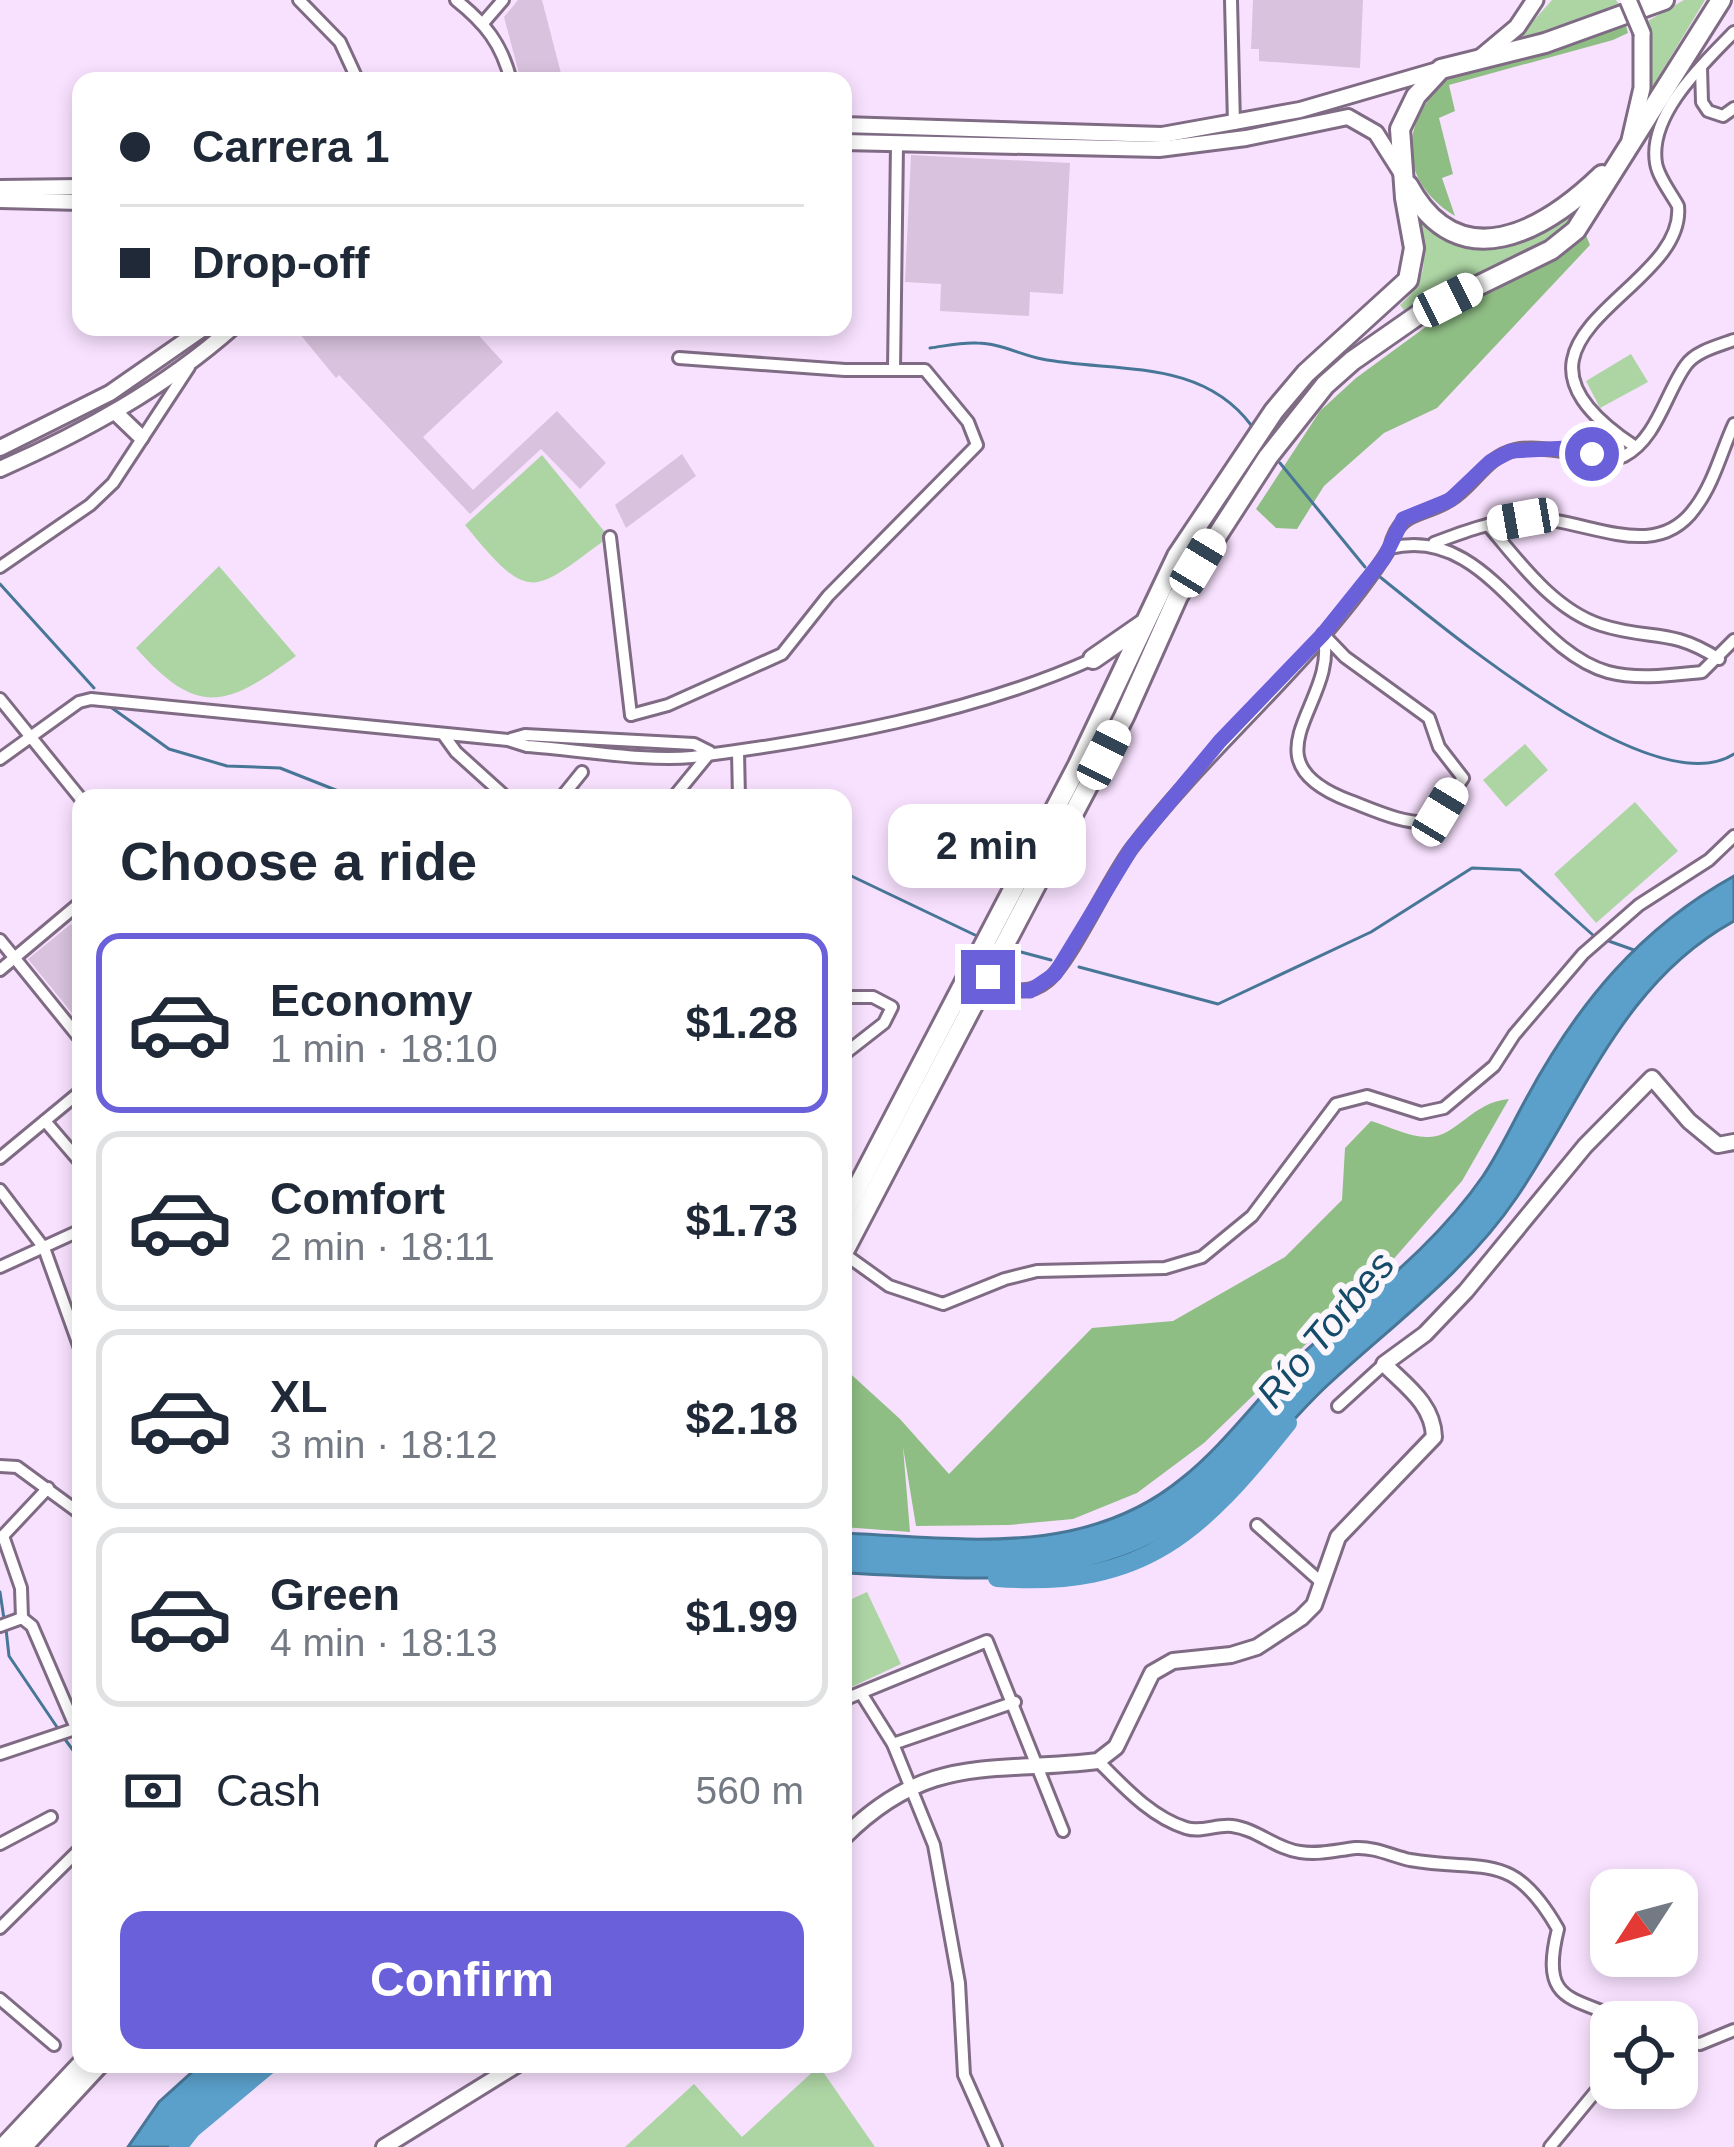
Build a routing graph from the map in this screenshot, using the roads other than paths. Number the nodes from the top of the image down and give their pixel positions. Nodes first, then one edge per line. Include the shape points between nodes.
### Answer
1 (299, 0) edge
2 (456, 0) edge
3 (503, 0) edge
4 (1231, 0) edge
5 (1535, 0) edge
6 (1628, 0) edge
7 (1664, 0) edge
8 (1721, 0) edge
9 (484, 22) junction
10 (1734, 32) edge
11 (1480, 58) junction
12 (1701, 68) junction
13 (1441, 69) junction
14 (354, 72) edge
15 (508, 72) edge
16 (1734, 108) edge
17 (1234, 124) junction
18 (852, 125) edge
19 (1630, 140) junction
20 (852, 142) edge
21 (897, 144) junction
22 (1614, 164) junction
23 (1403, 176) junction
24 (72, 187) edge
25 (0, 188) edge
26 (0, 200) edge
27 (72, 202) edge
28 (192, 336) edge
29 (223, 336) edge
30 (1734, 340) edge
31 (679, 358) dead end
32 (191, 364) junction
33 (894, 370) junction
34 (115, 412) junction
35 (1734, 424) edge
36 (141, 437) junction
37 (1634, 446) junction
38 (0, 448) edge
39 (0, 469) edge
40 (1488, 525) junction
41 (610, 537) dead end
42 (1434, 544) junction
43 (1390, 548) junction
44 (0, 567) edge
45 (1142, 625) junction
46 (1323, 634) junction
47 (1734, 640) edge
48 (1093, 658) junction
49 (1719, 659) junction
50 (1120, 680) junction
51 (0, 699) edge
52 (631, 715) junction
53 (443, 734) junction
54 (29, 736) junction
55 (609, 739) junction
56 (508, 740) junction
57 (710, 752) junction
58 (738, 752) junction
59 (0, 759) edge
60 (582, 772) dead end
61 (73, 789) edge
62 (497, 789) edge
63 (568, 789) edge
64 (680, 789) edge
65 (739, 789) edge
66 (1734, 836) edge
67 (72, 910) edge
68 (0, 940) edge
69 (14, 958) junction
70 (0, 970) edge
71 (980, 973) junction
72 (852, 997) edge
73 (72, 1029) edge
74 (852, 1048) edge
75 (72, 1098) edge
76 (45, 1121) junction
77 (1734, 1142) edge
78 (72, 1152) edge
79 (0, 1158) edge
80 (0, 1190) edge
81 (852, 1199) edge
82 (72, 1234) edge
83 (852, 1235) edge
84 (44, 1248) junction
85 (852, 1259) edge
86 (0, 1267) edge
87 (72, 1326) edge
88 (1384, 1364) junction
89 (1338, 1406) dead end
90 (0, 1466) edge
91 (48, 1487) junction
92 (72, 1507) edge
93 (1257, 1525) dead end
94 (2, 1538) edge
95 (1321, 1582) junction
96 (22, 1618) junction
97 (0, 1626) edge
98 (861, 1693) junction
99 (852, 1696) edge
100 (1015, 1702) junction
101 (72, 1713) edge
102 (72, 1730) edge
103 (893, 1744) junction
104 (0, 1754) edge
105 (1098, 1761) junction
106 (1040, 1764) junction
107 (910, 1786) junction
108 (51, 1817) dead end
109 (852, 1831) edge
110 (1064, 1831) dead end
111 (0, 1844) edge
112 (72, 1857) edge
113 (0, 1928) edge
114 (0, 1999) edge
115 (1590, 2010) edge
116 (1734, 2030) edge
117 (53, 2044) dead end
118 (1698, 2044) edge
119 (74, 2073) edge
120 (91, 2073) edge
121 (503, 2073) edge
122 (1590, 2098) edge
123 (4, 2147) edge
124 (22, 2147) edge
125 (384, 2147) edge
126 (996, 2147) edge
127 (1550, 2147) edge

1 - 14 street via 340,42
2 - 9 street
3 - 9 street
4 - 17 street
5 - 11 main road
6 - 19 main road, bridge via 1642,33 1642,88
7 - 11 highway
8 - 19 highway
9 - 15 street
10 - 12 street
11 - 13 highway
12 - 16 street via 1705,108 1718,116
12 - 37 street via 1673,103 1655,154 1678,206 1672,231 1575,352 1579,391 1591,412
13 - 17 street
13 - 23 highway via 1405,114
17 - 18 street via 1099,136
19 - 22 highway
20 - 21 street
21 - 23 street via 1159,148 1348,117 1376,133
21 - 33 street
22 - 23 highway via 1525,234 1484,239 1458,234 1424,212
22 - 71 highway via 1565,241 1418,315 1352,361 1297,419 1178,596 1124,717
23 - 45 highway via 1414,248 1408,280 1274,411 1177,556
24 - 25 street
26 - 27 street
28 - 38 street via 110,393
29 - 32 street
30 - 37 street via 1686,364
31 - 33 street
32 - 34 street
32 - 36 street
33 - 52 street via 926,370 936,380 974,433 971,456 828,596 782,654
34 - 36 street
34 - 39 street
35 - 40 street via 1694,511 1666,534 1639,538 1555,520
36 - 44 street via 90,506
37 - 43 street via 1610,459 1567,448 1511,451 1450,500 1403,519
40 - 42 street
40 - 49 street via 1521,566 1586,620 1679,636
41 - 52 street
42 - 43 street
42 - 49 street via 1608,672 1702,672
43 - 46 street
45 - 48 highway
45 - 50 highway
46 - 46 street via 1429,718 1439,748 1463,778 1433,822 1385,814 1308,778 1298,742 1328,652
46 - 71 street via 1133,846 1055,974 1030,991
47 - 49 street
48 - 50 highway via 1115,668
48 - 58 street via 942,709
50 - 71 highway
51 - 54 street
52 - 55 street
53 - 54 street via 91,699
53 - 56 street
53 - 62 street
54 - 59 street
54 - 61 street
55 - 56 street
55 - 57 street via 694,743
56 - 57 street via 691,757
57 - 58 street
57 - 64 street
58 - 65 street
60 - 63 street
66 - 85 street via 1583,955 1494,1066 1444,1108 1421,1113 1366,1096 1336,1105 1252,1216 1181,1267 1037,1271 943,1304 889,1286
67 - 69 street
68 - 69 street
69 - 70 street
69 - 73 street
71 - 81 highway
71 - 83 highway
72 - 74 street via 892,1007
75 - 76 street
76 - 78 street
76 - 79 street
77 - 88 street via 1718,1144 1652,1078 1466,1292
80 - 84 street
82 - 84 street
84 - 86 street
84 - 87 street
88 - 89 street
88 - 95 street via 1434,1419 1435,1437 1338,1537
90 - 91 street
91 - 92 street
91 - 94 street
93 - 95 street
94 - 96 street via 22,1588
95 - 105 street via 1314,1605 1257,1647 1173,1661 1152,1673 1116,1747
96 - 97 street
96 - 101 street
98 - 99 street
98 - 100 street via 987,1641
98 - 103 street
100 - 103 street
100 - 106 street
102 - 104 street
103 - 107 street
105 - 106 street
105 - 115 street via 1163,1819 1192,1830 1230,1825 1289,1851 1358,1848 1514,1874 1558,1929 1551,1979
106 - 107 street via 945,1773
106 - 110 street
107 - 109 street
107 - 126 street via 949,1910 964,2075
108 - 111 street
112 - 113 street
114 - 117 street
116 - 118 street
119 - 123 highway
120 - 124 highway
121 - 125 street
122 - 127 street

